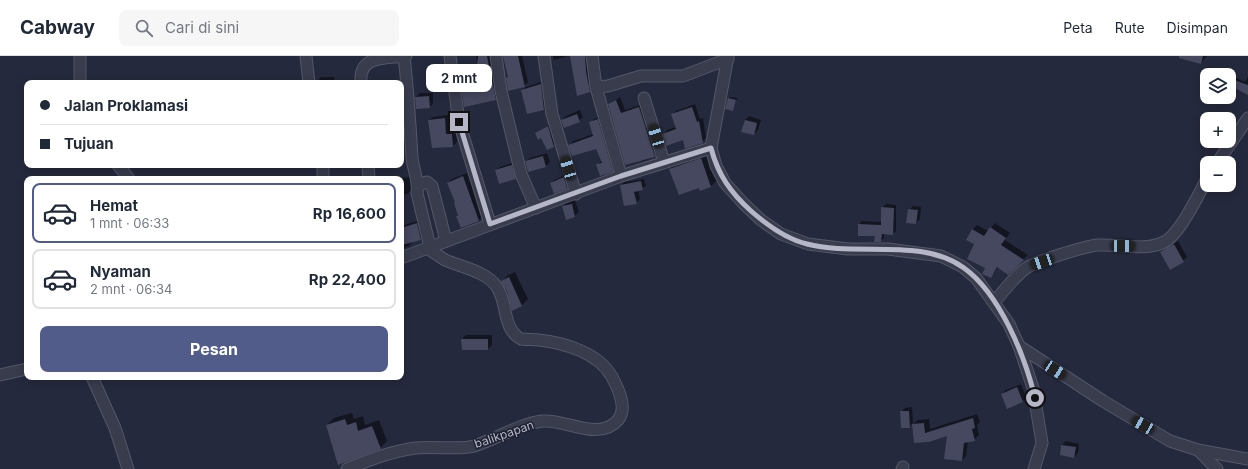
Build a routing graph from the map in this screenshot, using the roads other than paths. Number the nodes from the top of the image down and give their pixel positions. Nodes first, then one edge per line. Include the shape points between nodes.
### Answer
1 (80, 56) edge
2 (306, 56) edge
3 (405, 56) edge
4 (450, 56) edge
5 (496, 56) edge
6 (544, 56) edge
7 (592, 56) edge
8 (728, 58) edge
9 (80, 80) edge
10 (309, 80) edge
11 (362, 80) edge
12 (596, 87) junction
13 (644, 98) dead end
14 (1248, 118) edge
15 (711, 148) junction
16 (1222, 156) edge
17 (664, 162) junction
18 (120, 168) edge
19 (127, 176) edge
20 (621, 176) junction
21 (418, 185) junction
22 (1200, 192) edge
23 (576, 194) junction
24 (536, 208) junction
25 (490, 224) junction
26 (446, 241) junction
27 (428, 248) junction
28 (404, 257) edge
29 (994, 302) junction
30 (1018, 346) junction
31 (24, 370) edge
32 (0, 375) edge
33 (93, 380) edge
34 (1198, 450) junction
35 (1248, 459) edge
36 (128, 469) edge
37 (347, 469) edge
38 (1034, 469) edge
39 (1217, 469) edge

1 - 9 street
2 - 10 street
3 - 11 street via 370,57 361,66
3 - 21 street via 412,159
4 - 25 street via 459,122
5 - 24 street via 501,91 521,174
6 - 23 street via 552,114
7 - 12 street
8 - 12 street via 683,76 642,76
8 - 15 street
12 - 20 street
13 - 17 street
14 - 16 street
15 - 17 street
15 - 29 street via 716,166 725,183 747,208 781,234 808,244 848,249 888,249 941,256 963,267 976,278
17 - 20 street
18 - 19 street
20 - 23 street
21 - 26 street via 427,182 432,186
21 - 27 street via 417,193
22 - 29 street via 1186,217 1162,244 1097,245 1075,249 1026,268
23 - 24 street
24 - 25 street
25 - 26 street
26 - 27 street
27 - 28 street
27 - 37 street, balikpapan via 490,280 497,287 511,331 521,339 545,341 578,350 607,367 621,398 622,412 618,420 608,427 596,430 544,421 522,426 474,446 424,447 398,451
29 - 30 street via 1009,324
30 - 34 street via 1164,437
30 - 38 street via 1038,409 1042,443
31 - 32 street
33 - 36 street via 115,428
34 - 35 street
34 - 39 street

